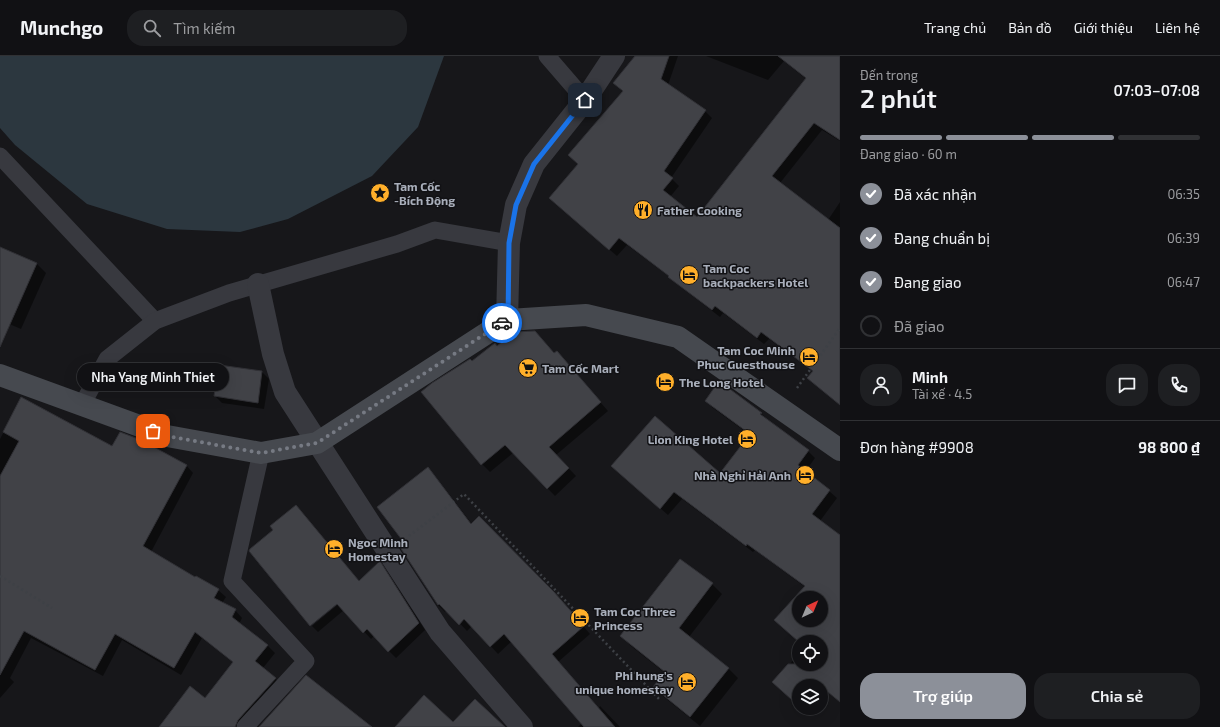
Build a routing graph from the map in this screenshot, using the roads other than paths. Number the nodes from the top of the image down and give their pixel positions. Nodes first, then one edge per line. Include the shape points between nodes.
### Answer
1 (546, 56) edge
2 (614, 56) edge
3 (585, 100) junction
4 (0, 156) edge
5 (509, 243) junction
6 (258, 284) junction
7 (508, 320) junction
8 (155, 321) junction
9 (0, 375) edge
10 (82, 405) junction
11 (317, 443) junction
12 (840, 450) edge
13 (261, 453) junction
14 (245, 727) edge
15 (522, 727) edge

1 - 3 lane
2 - 3 street
3 - 5 street via 534,164 516,205
4 - 8 lane
5 - 6 lane via 436,230 397,244
5 - 7 street
6 - 8 lane
6 - 11 street via 273,354 285,392
7 - 11 main road
7 - 12 main road via 586,315 678,338
8 - 10 lane via 106,359
9 - 10 main road
10 - 13 main road via 167,436
11 - 13 main road
11 - 15 street via 440,632
13 - 14 lane via 232,581 306,661

